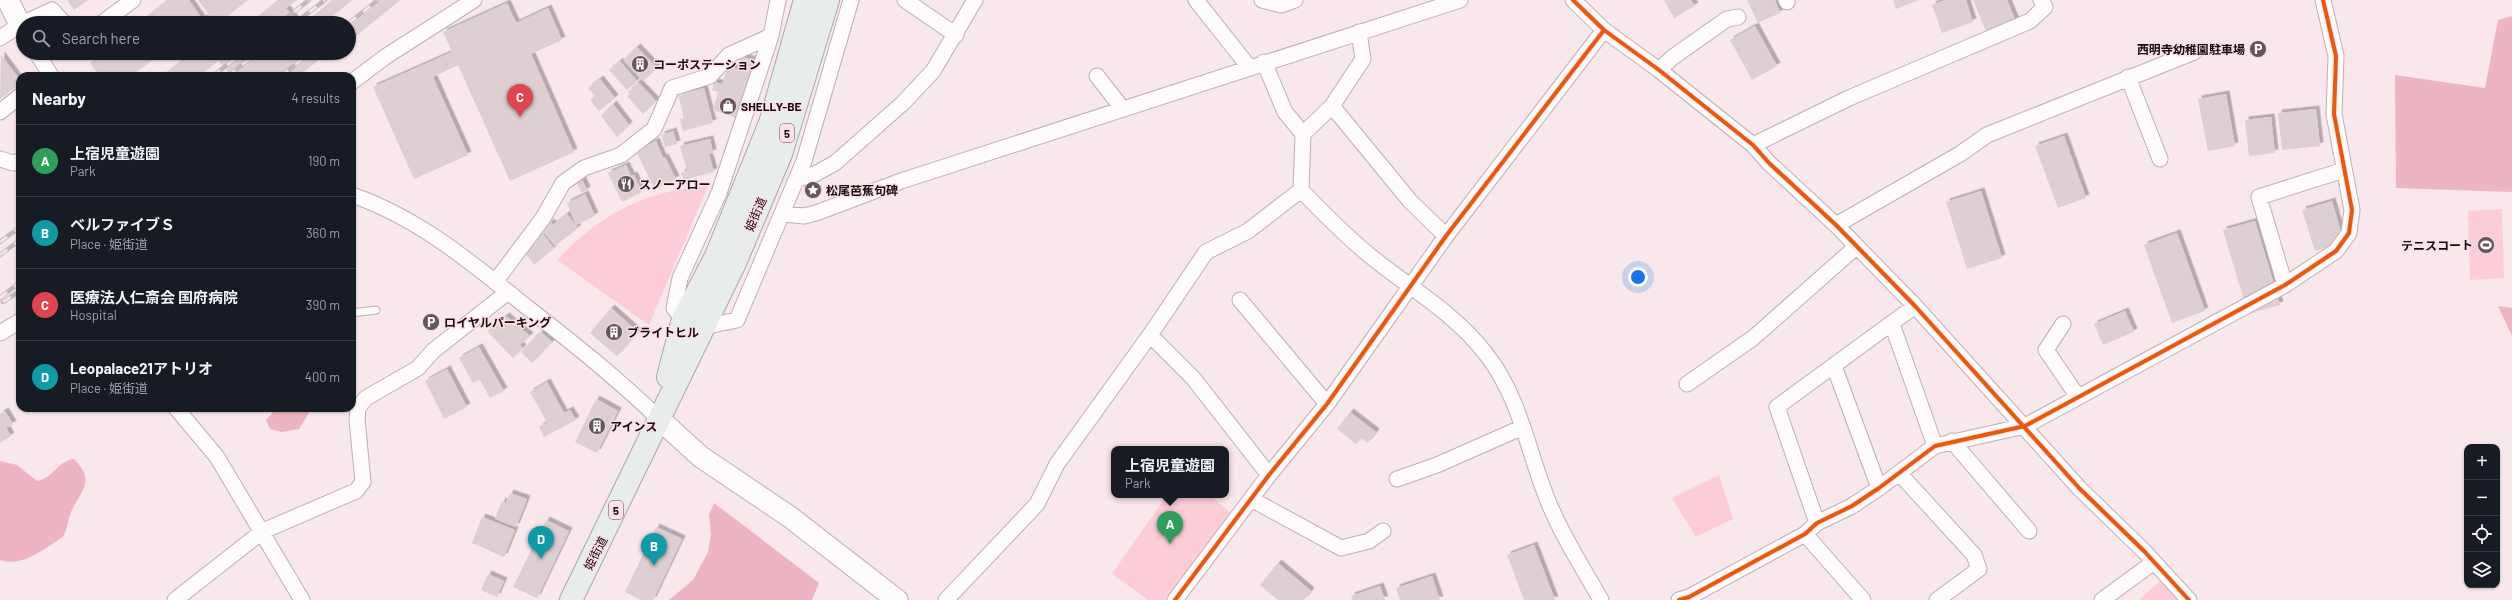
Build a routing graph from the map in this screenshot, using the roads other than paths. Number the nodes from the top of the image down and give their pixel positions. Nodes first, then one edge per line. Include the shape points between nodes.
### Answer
1 (8, 0) edge
2 (133, 0) edge
3 (474, 0) edge
4 (778, 0) edge
5 (805, 0) edge
6 (828, 0) edge
7 (851, 0) edge
8 (905, 0) edge
9 (975, 0) edge
10 (1196, 0) edge
11 (1262, 0) edge
12 (1295, 0) edge
13 (1460, 0) edge
14 (1573, 0) edge
15 (2041, 0) edge
16 (2323, 0) edge
17 (17, 16) edge
18 (40, 16) edge
19 (58, 16) edge
20 (111, 16) edge
21 (1738, 17) dead end
22 (16, 29) edge
23 (1604, 30) junction
24 (1359, 32) junction
25 (956, 35) junction
26 (771, 36) junction
27 (0, 38) edge
28 (2194, 52) dead end
29 (42, 60) edge
30 (1264, 62) junction
31 (1249, 67) junction
32 (1659, 70) junction
33 (48, 72) edge
34 (1097, 76) dead end
35 (2128, 77) junction
36 (356, 79) edge
37 (16, 99) edge
38 (1332, 106) junction
39 (1122, 108) junction
40 (0, 112) edge
41 (1303, 134) junction
42 (1752, 145) junction
43 (0, 158) edge
44 (2160, 160) dead end
45 (16, 162) edge
46 (2344, 170) junction
47 (797, 179) junction
48 (1301, 190) junction
49 (356, 197) edge
50 (783, 214) junction
51 (1836, 225) junction
52 (1446, 236) junction
53 (1856, 247) junction
54 (726, 259) junction
55 (495, 282) junction
56 (1410, 284) junction
57 (2285, 285) junction
58 (508, 292) junction
59 (1240, 300) dead end
60 (1915, 306) junction
61 (376, 310) dead end
62 (356, 312) edge
63 (683, 319) junction
64 (16, 323) edge
65 (1892, 324) junction
66 (2063, 324) dead end
67 (703, 327) junction
68 (0, 333) edge
69 (1150, 335) junction
70 (1834, 366) junction
71 (1687, 384) dead end
72 (2078, 397) junction
73 (1327, 404) junction
74 (179, 412) edge
75 (658, 418) junction
76 (2025, 426) junction
77 (1523, 427) junction
78 (1952, 441) junction
79 (1935, 446) junction
80 (1899, 474) junction
81 (1270, 475) junction
82 (1397, 479) dead end
83 (1879, 488) junction
84 (1251, 499) junction
85 (1817, 524) junction
86 (263, 531) junction
87 (1383, 531) dead end
88 (2029, 531) dead end
89 (1805, 534) junction
90 (2154, 562) junction
91 (176, 600) edge
92 (302, 600) edge
93 (571, 600) edge
94 (897, 600) edge
95 (946, 600) edge
96 (1176, 600) edge
97 (1601, 600) edge
98 (1679, 600) edge
99 (1863, 600) edge
100 (1937, 600) edge
101 (2102, 600) edge
102 (2189, 600) edge

1 - 17 street
2 - 20 street
3 - 36 street via 385,57
4 - 26 street
5 - 54 main road, 姫街道 / 5 via 770,123
6 - 54 main road, 姫街道 / 5 via 780,154
7 - 47 street
8 - 25 street
9 - 25 street
10 - 31 street
11 - 12 street via 1281,5
13 - 24 street
14 - 23 street
15 - 42 street via 2045,7 2030,21 1849,98
16 - 46 street via 2336,56 2334,114
18 - 19 street via 52,10
21 - 32 street via 1727,18
22 - 27 street
23 - 32 street
23 - 52 street
24 - 30 street
24 - 38 street via 1363,59
25 - 47 street via 933,72 903,103 835,163 815,174
26 - 55 street via 729,56 710,76 672,88 654,130 621,154 584,168 564,183 543,218
26 - 63 street via 719,193 680,278 674,308
28 - 35 street
29 - 33 street
30 - 31 street
30 - 41 street via 1285,112
31 - 39 street
32 - 42 street
34 - 39 street
35 - 44 street
35 - 51 street via 1987,135 1960,154
37 - 40 street
38 - 41 street
38 - 52 street via 1410,201
39 - 50 street via 804,216
41 - 48 street
42 - 51 street
43 - 45 street
46 - 57 street via 2352,210 2349,233 2336,251
46 - 57 street via 2259,197
47 - 50 street
48 - 56 street via 1369,254
48 - 69 street via 1248,231 1206,252
49 - 55 street via 404,217 450,247
50 - 67 street via 737,320
51 - 53 street
52 - 56 street
53 - 60 street
53 - 71 street via 1753,338
54 - 63 main road, 姫街道 / 5
54 - 67 main road, 姫街道 / 5
55 - 58 street
56 - 73 street
56 - 77 street via 1469,334 1487,355 1512,396
57 - 72 street
58 - 75 street via 620,381
58 - 86 street via 433,351 418,368 366,398 358,408 363,482 356,491
59 - 73 street
60 - 65 street
60 - 76 street
61 - 62 lane
63 - 75 main road, 姫街道 / 5
64 - 68 street
65 - 70 street
65 - 79 street
66 - 72 street via 2046,350
67 - 75 main road, 姫街道 / 5
69 - 81 street via 1193,378
69 - 95 street via 1057,464 1037,504
70 - 83 street
70 - 85 street via 1776,406
72 - 76 street
73 - 81 street
74 - 86 street via 217,457
75 - 93 main road, 姫街道 / 5 via 602,540
75 - 94 street via 701,458 790,517
76 - 78 street
76 - 90 street via 2080,489
77 - 82 street via 1437,465
77 - 97 street via 1558,524
78 - 79 street
78 - 88 street
79 - 80 street
80 - 83 street
80 - 100 street via 1974,555 1979,569
81 - 84 street
83 - 85 street via 1852,506
84 - 87 street via 1341,548 1369,541
84 - 96 street
85 - 89 street
86 - 91 street
86 - 92 street
89 - 98 street
89 - 99 street
90 - 101 street
90 - 102 street

